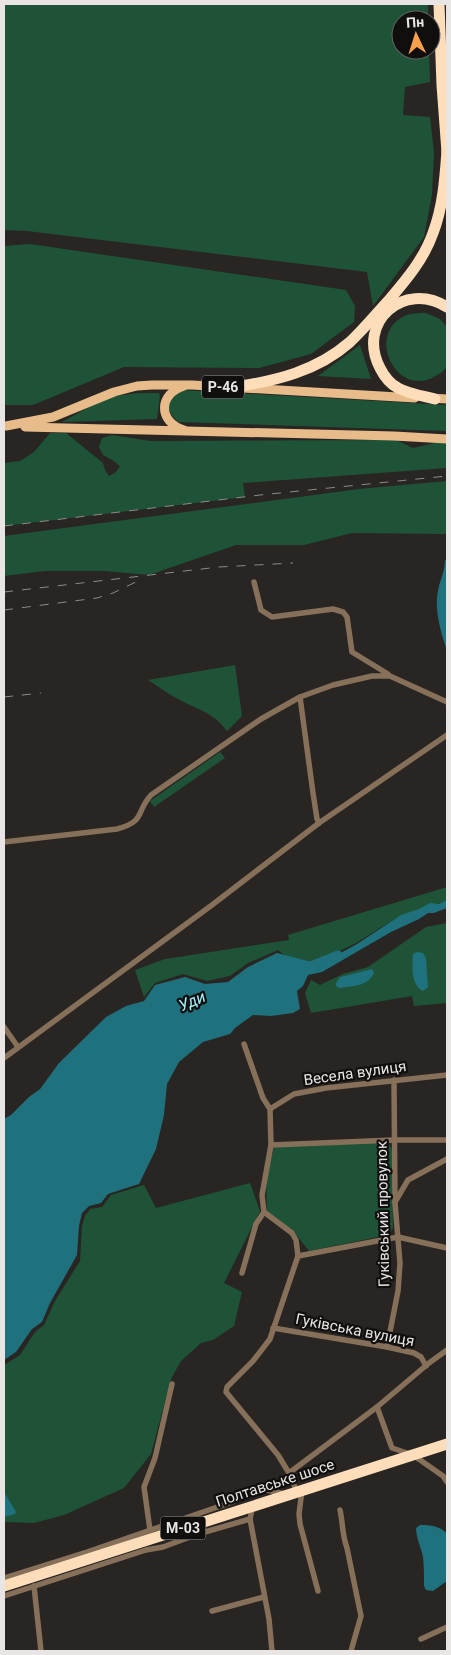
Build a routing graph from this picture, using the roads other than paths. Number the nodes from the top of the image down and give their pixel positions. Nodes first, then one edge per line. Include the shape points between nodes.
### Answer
1 (439, 4) edge
2 (447, 151) edge
3 (447, 307) edge
4 (192, 385) junction
5 (234, 387) junction
6 (435, 399) junction
7 (447, 399) edge
8 (5, 426) edge
9 (193, 432) junction
10 (447, 439) edge
11 (254, 582) dead end
12 (390, 676) junction
13 (300, 697) junction
14 (447, 702) edge
15 (447, 735) edge
16 (319, 823) junction
17 (4, 842) edge
18 (4, 1027) edge
19 (244, 1044) dead end
20 (18, 1047) junction
21 (4, 1058) edge
22 (447, 1075) edge
23 (394, 1080) junction
24 (270, 1109) junction
25 (394, 1140) junction
26 (447, 1140) edge
27 (271, 1145) junction
28 (447, 1159) edge
29 (395, 1203) junction
30 (264, 1212) junction
31 (398, 1237) junction
32 (447, 1248) edge
33 (298, 1256) junction
34 (242, 1273) dead end
35 (273, 1328) junction
36 (387, 1347) junction
37 (447, 1350) edge
38 (426, 1366) junction
39 (172, 1384) dead end
40 (377, 1407) junction
41 (447, 1444) edge
42 (413, 1455) junction
43 (290, 1473) junction
44 (447, 1482) edge
45 (296, 1492) junction
46 (253, 1506) junction
47 (340, 1510) dead end
48 (250, 1519) junction
49 (150, 1530) junction
50 (4, 1578) edge
51 (4, 1586) edge
52 (34, 1586) junction
53 (318, 1591) dead end
54 (4, 1596) edge
55 (264, 1597) junction
56 (212, 1611) dead end
57 (447, 1627) edge
58 (421, 1639) dead end
59 (41, 1651) edge
60 (272, 1651) edge
61 (351, 1651) edge

1 - 2 highway
2 - 5 highway via 441,201 432,238 412,273 382,308 350,342 317,364 277,380
3 - 6 highway via 427,298 404,300 385,314 373,337 376,359 388,380 398,388
4 - 5 main road, Р-46
4 - 8 main road, Р-46 via 129,388 53,417
4 - 9 main road via 170,394 164,409 174,426
5 - 6 main road, Р-46
6 - 7 main road, Р-46
8 - 9 main road, Р-46
9 - 10 main road, Р-46
11 - 12 street via 260,610 272,617 333,609 343,612 347,617 352,652
12 - 13 street via 372,676
12 - 14 street
13 - 16 street
13 - 17 street via 261,719 151,795 132,824
15 - 16 street
16 - 20 street
18 - 20 street
19 - 24 street
20 - 21 street
22 - 23 street, Весела вулиця
23 - 24 street, Весела вулиця via 294,1094
23 - 25 street, Гуківський провулок
24 - 27 street
25 - 26 street
25 - 27 street
25 - 29 street, Гуківський провулок
27 - 30 street via 262,1195
28 - 29 street via 408,1180
29 - 31 street, Гуківський провулок
30 - 33 street via 292,1233
30 - 34 street via 256,1224
31 - 32 street
31 - 33 street
31 - 36 street, Гуківський провулок via 398,1291
33 - 35 street
35 - 36 street, Гуківська вулиця
35 - 43 street via 264,1348 227,1387 226,1392
36 - 38 street, Гуківська вулиця via 417,1354
37 - 38 street, Полтавське шосе
38 - 40 street, Полтавське шосе
39 - 49 street via 155,1458 144,1487
40 - 42 street via 392,1448
40 - 43 street, Полтавське шосе
41 - 42 highway, Полтавське шосе / М-03
42 - 44 street
42 - 45 highway, Полтавське шосе / М-03
43 - 45 street
45 - 46 highway, Полтавське шосе / М-03
45 - 49 street via 254,1490 232,1502
45 - 53 street via 300,1524
46 - 48 street
46 - 51 highway, Полтавське шосе / М-03
47 - 61 street via 361,1616
48 - 52 street
48 - 55 street
49 - 50 street
52 - 54 street
52 - 59 street
55 - 56 street
55 - 60 street
57 - 58 street

